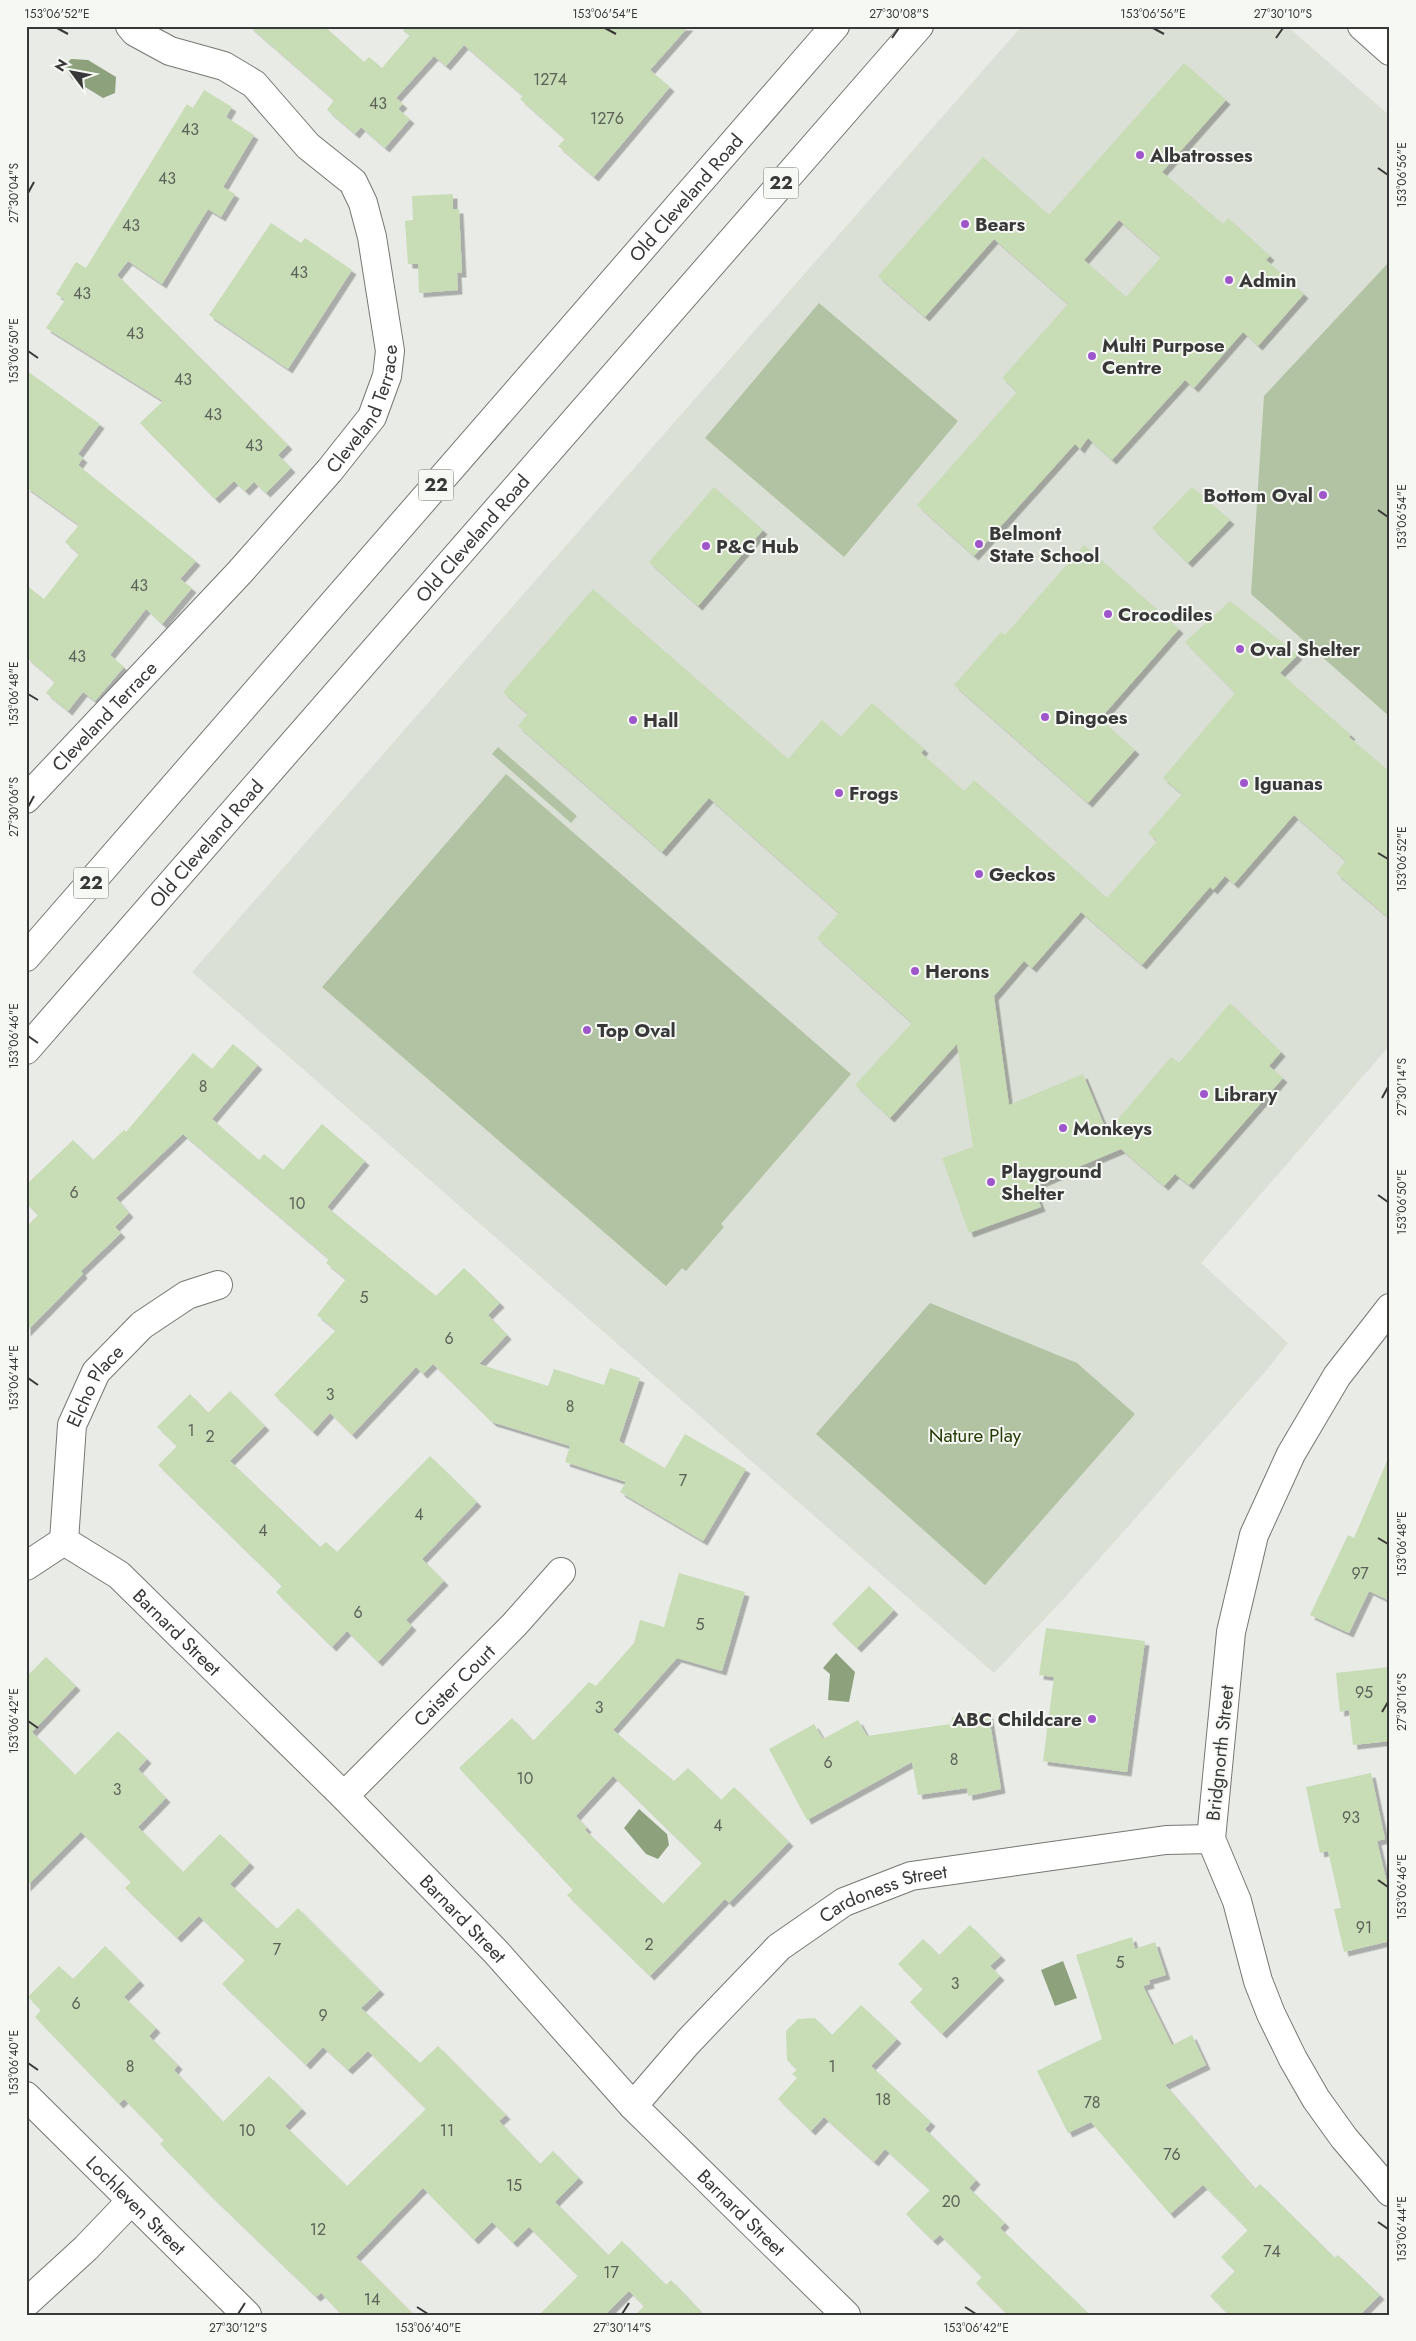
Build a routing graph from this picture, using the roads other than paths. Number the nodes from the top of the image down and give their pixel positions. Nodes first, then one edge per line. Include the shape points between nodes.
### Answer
1 (130, 26) edge
2 (835, 26) edge
3 (919, 26) edge
4 (1362, 26) edge
5 (1390, 51) edge
6 (26, 799) edge
7 (26, 958) edge
8 (26, 1050) edge
9 (218, 1285) dead end
10 (1390, 1308) edge
11 (64, 1541) junction
12 (26, 1566) edge
13 (561, 1572) dead end
14 (344, 1796) junction
15 (1211, 1839) junction
16 (26, 2096) edge
17 (633, 2106) junction
18 (1390, 2192) edge
19 (130, 2202) junction
20 (26, 2303) edge
21 (246, 2315) edge
22 (846, 2315) edge

1 - 6 main road, Cleveland Terrace via 170,51 224,66 254,84 308,146 353,182 363,202 372,237 390,352 387,376 372,417 330,470
2 - 7 main road, Old Cleveland Road / 22
3 - 8 main road, Old Cleveland Road / 22
4 - 5 main road
9 - 11 main road, Elcho Place via 187,1295 142,1325 96,1372 72,1426
10 - 15 main road, Bridgnorth Street via 1337,1376 1291,1454 1254,1535 1231,1632
11 - 12 main road
11 - 14 main road, Barnard Street via 119,1575
13 - 14 main road, Caister Court via 514,1625
14 - 17 main road, Barnard Street via 496,1952
15 - 17 main road, Cardoness Street via 1166,1840 911,1876 844,1902 779,1947 688,2042
15 - 18 main road, Bridgnorth Street via 1237,1901 1258,1980 1293,2059 1344,2138
16 - 19 main road, Lochleven Street
17 - 22 main road, Barnard Street
19 - 20 main road
19 - 21 main road, Lochleven Street

